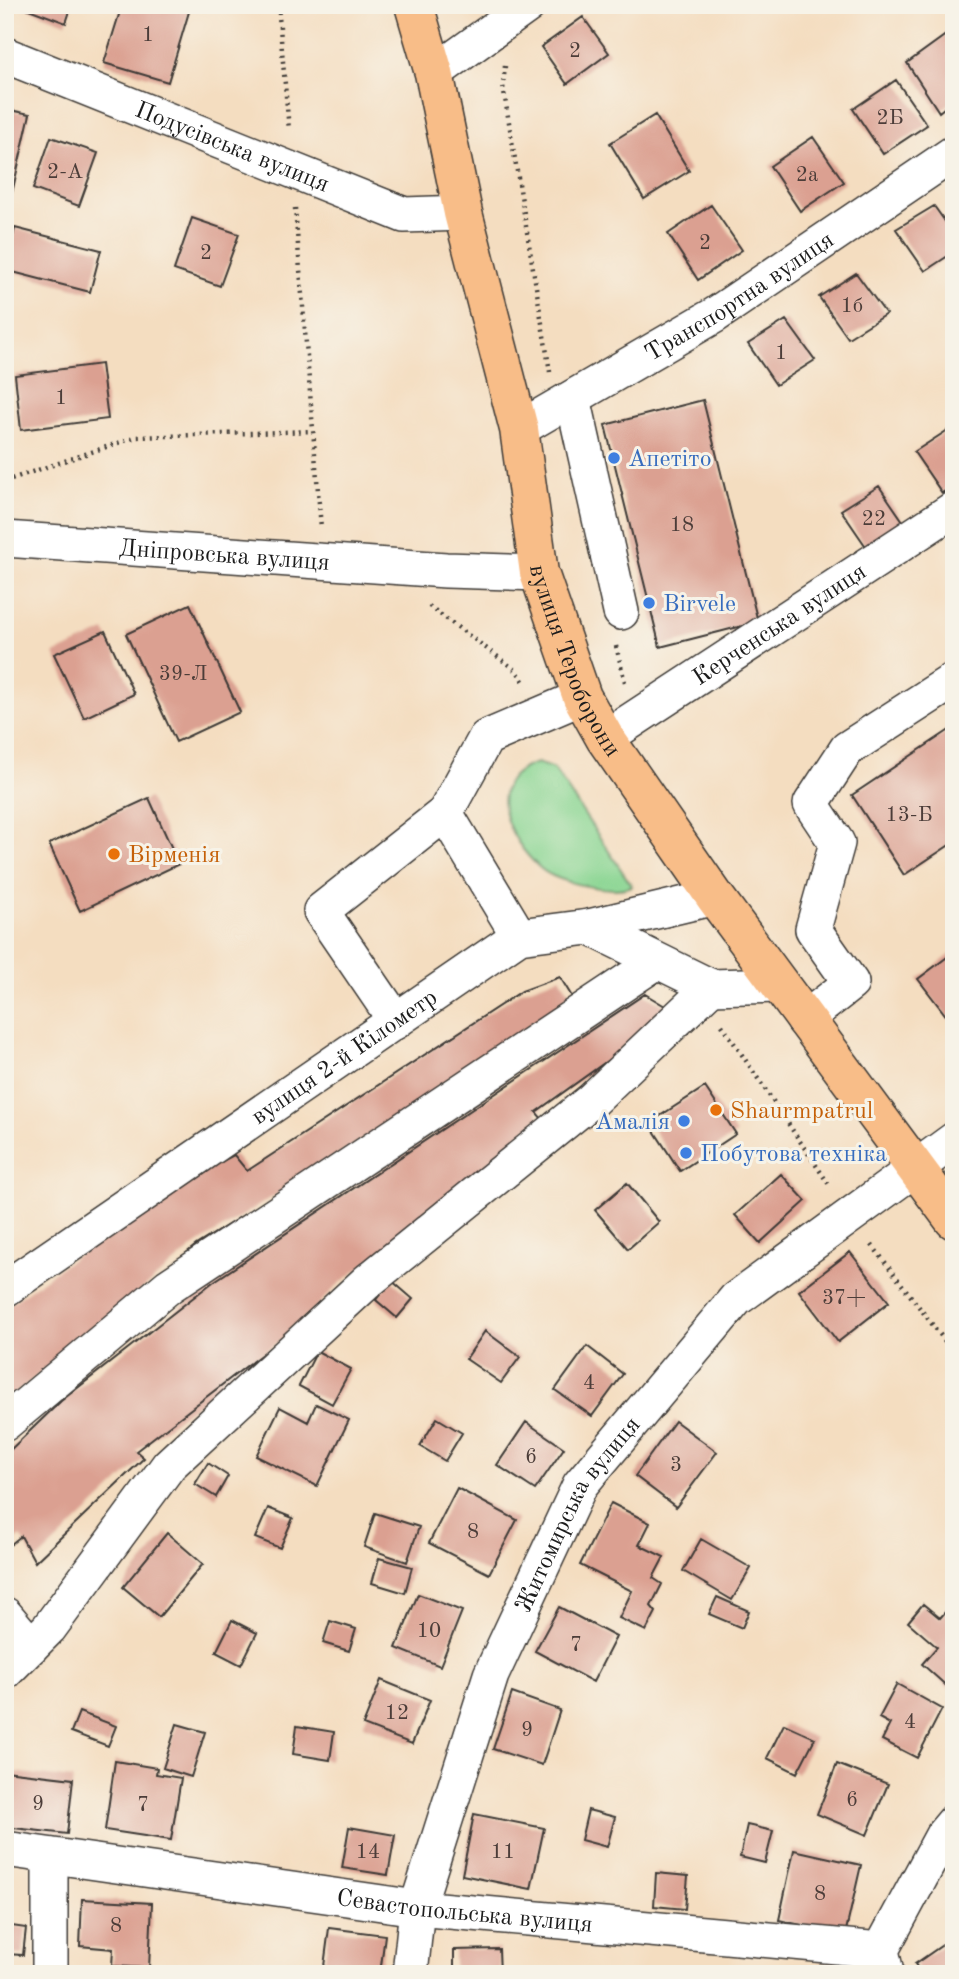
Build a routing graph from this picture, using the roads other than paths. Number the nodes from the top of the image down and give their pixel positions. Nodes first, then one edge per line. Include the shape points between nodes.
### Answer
1 (414, 5) edge
2 (519, 12) edge
3 (5, 55) edge
4 (434, 73) junction
5 (954, 153) edge
6 (463, 213) junction
7 (564, 403) junction
8 (519, 429) junction
9 (954, 509) edge
10 (5, 540) edge
11 (539, 573) junction
12 (621, 612) dead end
13 (954, 680) edge
14 (582, 697) junction
15 (605, 738) junction
16 (445, 813) junction
17 (715, 897) junction
18 (589, 927) junction
19 (519, 936) junction
20 (656, 962) junction
21 (777, 985) junction
22 (717, 987) junction
23 (804, 1020) junction
24 (396, 1021) junction
25 (954, 1140) edge
26 (916, 1166) junction
27 (954, 1220) edge
28 (5, 1289) edge
29 (5, 1423) edge
30 (5, 1615) edge
31 (31, 1646) junction
32 (5, 1672) edge
33 (954, 1822) edge
34 (5, 1849) edge
35 (50, 1856) junction
36 (417, 1908) junction
37 (883, 1962) edge
38 (50, 1974) edge
39 (410, 1974) edge

1 - 4 main road, вулиця Тероборони
2 - 4 street
3 - 6 street, Подусівська вулиця via 404,215
4 - 6 main road, вулиця Тероборони
5 - 7 street, Транспортна вулиця via 715,315
6 - 8 main road, вулиця Тероборони
7 - 8 street, Транспортна вулиця
7 - 12 street
8 - 11 main road, вулиця Тероборони
9 - 15 street, Керченська вулиця
10 - 11 street, Дніпровська вулиця
11 - 14 main road, вулиця Тероборони
13 - 23 street via 847,749 811,804 837,843 813,929 851,983
14 - 15 main road, вулиця Тероборони
14 - 16 street via 486,738
15 - 17 main road, вулиця Тероборони
16 - 19 street
16 - 24 street via 321,911
17 - 18 street, вулиця 2-й Кілометр
17 - 21 main road, вулиця Тероборони
18 - 19 street, вулиця 2-й Кілометр
18 - 20 street
19 - 24 street, вулиця 2-й Кілометр
20 - 22 street
20 - 29 street via 169,1286
21 - 22 street
21 - 23 main road, вулиця Тероборони
22 - 31 street via 592,1100 368,1282 169,1465
23 - 26 main road, вулиця Тероборони
24 - 28 street, вулиця 2-й Кілометр
25 - 26 street, Житомирська вулиця
26 - 27 main road, вулиця Тероборони
26 - 36 street, Житомирська вулиця via 736,1299 580,1485 491,1675
30 - 31 street
31 - 32 street
33 - 37 street via 943,1835
34 - 35 street, Севастопольська вулиця
35 - 36 street, Севастопольська вулиця
35 - 38 street
36 - 37 street, Севастопольська вулиця
36 - 39 street, Житомирська вулиця

